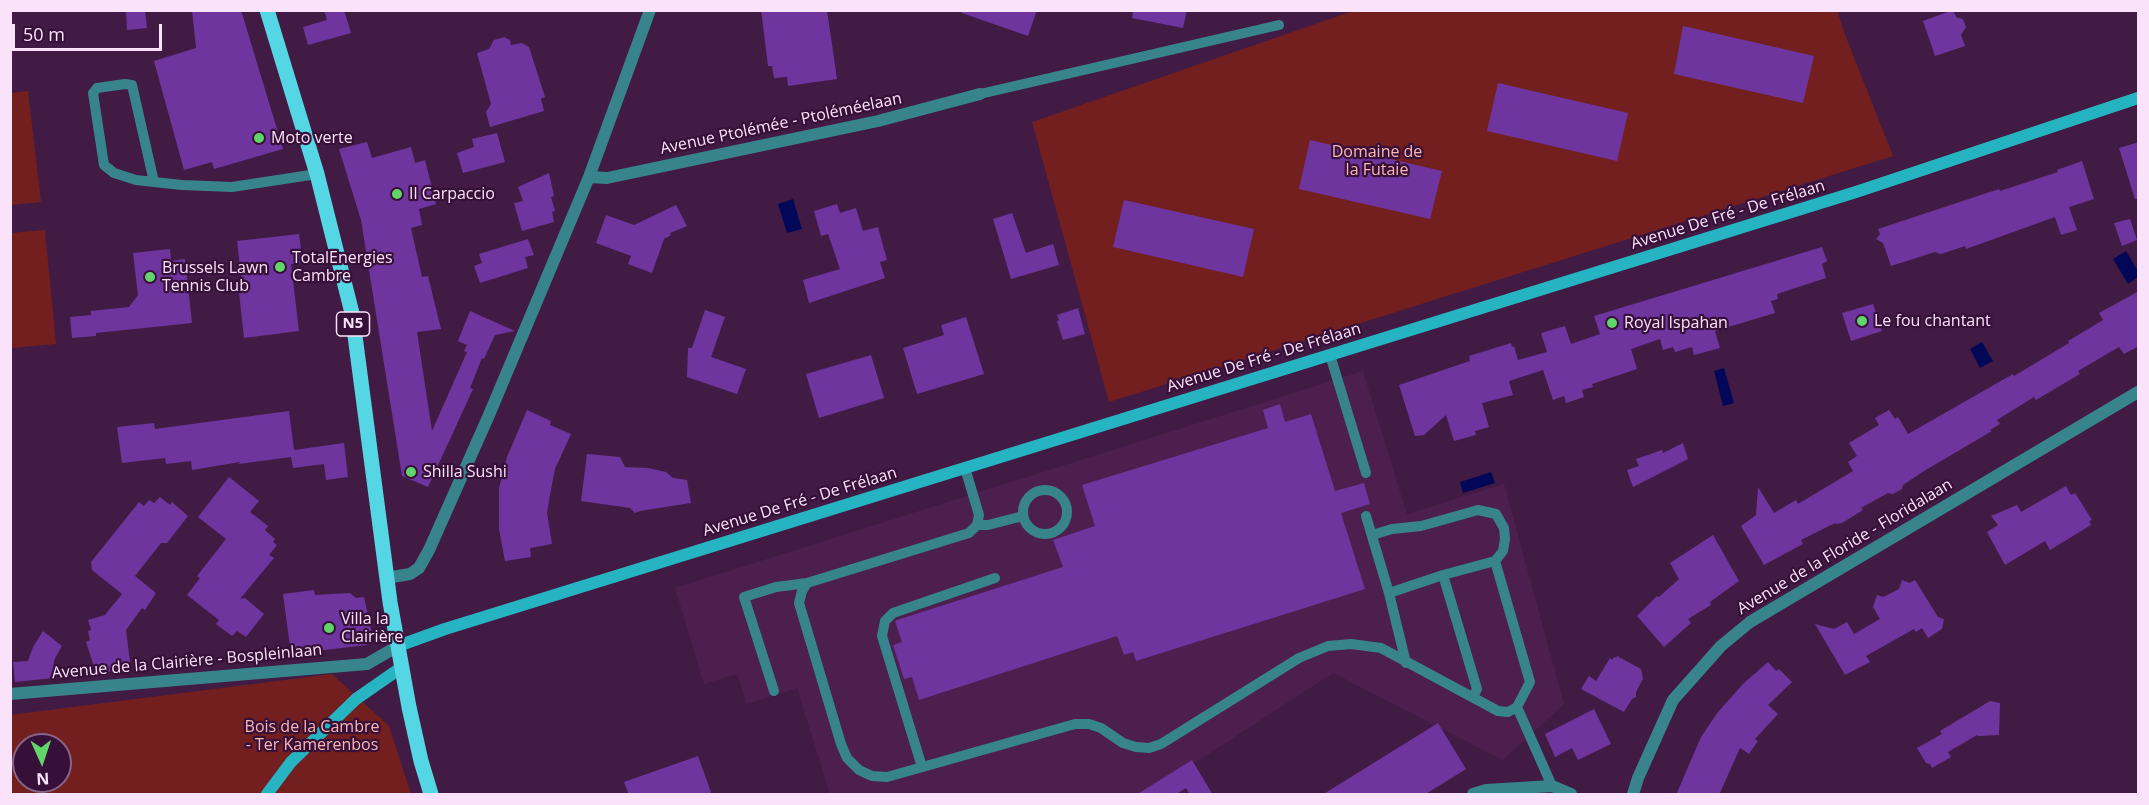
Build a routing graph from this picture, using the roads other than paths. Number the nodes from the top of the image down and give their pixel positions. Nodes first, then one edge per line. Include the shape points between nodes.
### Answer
1 (267, 10) edge
2 (650, 10) edge
3 (1279, 25) dead end
4 (980, 94) joint
5 (2139, 98) edge
6 (317, 174) junction
7 (588, 177) junction
8 (154, 182) junction
9 (1330, 355) junction
10 (2139, 392) edge
11 (965, 468) junction
12 (1366, 473) dead end
13 (1023, 516) junction
14 (1366, 516) dead end
15 (977, 525) junction
16 (1372, 535) junction
17 (1495, 561) junction
18 (1443, 575) junction
19 (386, 578) junction
20 (995, 578) dead end
21 (807, 583) junction
22 (1389, 593) junction
23 (398, 646) junction
24 (1406, 663) junction
25 (402, 668) junction
26 (774, 691) dead end
27 (10, 694) edge
28 (1473, 697) junction
29 (1517, 707) junction
30 (922, 767) junction
31 (1552, 786) junction
32 (267, 795) edge
33 (431, 795) edge
34 (1473, 795) edge
35 (1571, 795) edge
36 (1633, 795) edge

1 - 6 main road, N5
2 - 7 street
3 - 4 lane
4 - 7 street, Avenue Ptolémée - Ptoléméelaan via 856,126 607,177
5 - 9 main road, Avenue De Fré - De Frélaan via 1856,192
6 - 8 lane via 232,187
6 - 19 main road, N5 via 352,313
7 - 19 street via 429,550 419,568 410,574
8 - 8 lane via 114,173 104,165 93,93 97,88 132,85
9 - 11 main road, Avenue De Fré - De Frélaan
9 - 12 lane
10 - 36 street, Avenue de la Floride - Floridalaan via 1750,622 1721,646 1673,700
11 - 15 lane via 979,515
11 - 23 main road, Avenue De Fré - De Frélaan
13 - 13 lane via 1035,531 1054,532 1062,526 1066,507 1055,492 1045,490 1028,498
13 - 15 lane
14 - 16 lane
15 - 21 lane via 969,533
16 - 17 lane via 1478,510 1496,514 1504,528 1503,551
16 - 22 lane
17 - 18 lane
17 - 29 lane via 1530,682
18 - 22 lane
18 - 28 lane via 1477,689
19 - 23 main road, N5
20 - 30 lane via 893,613 885,621 882,636
21 - 26 lane via 744,597
21 - 30 lane via 799,603 847,758 872,776 887,777
22 - 24 lane
23 - 25 main road, N5
23 - 27 street, Avenue de la Clairière - Bospleinlaan via 367,664
24 - 28 lane
24 - 30 lane via 1381,648 1328,646 1299,658 1149,748 1136,747 1089,724 1075,724
25 - 32 main road via 356,699 291,762
25 - 33 main road, N5
28 - 29 lane via 1498,711 1508,712
29 - 31 lane
31 - 34 street via 1486,790
31 - 35 street

